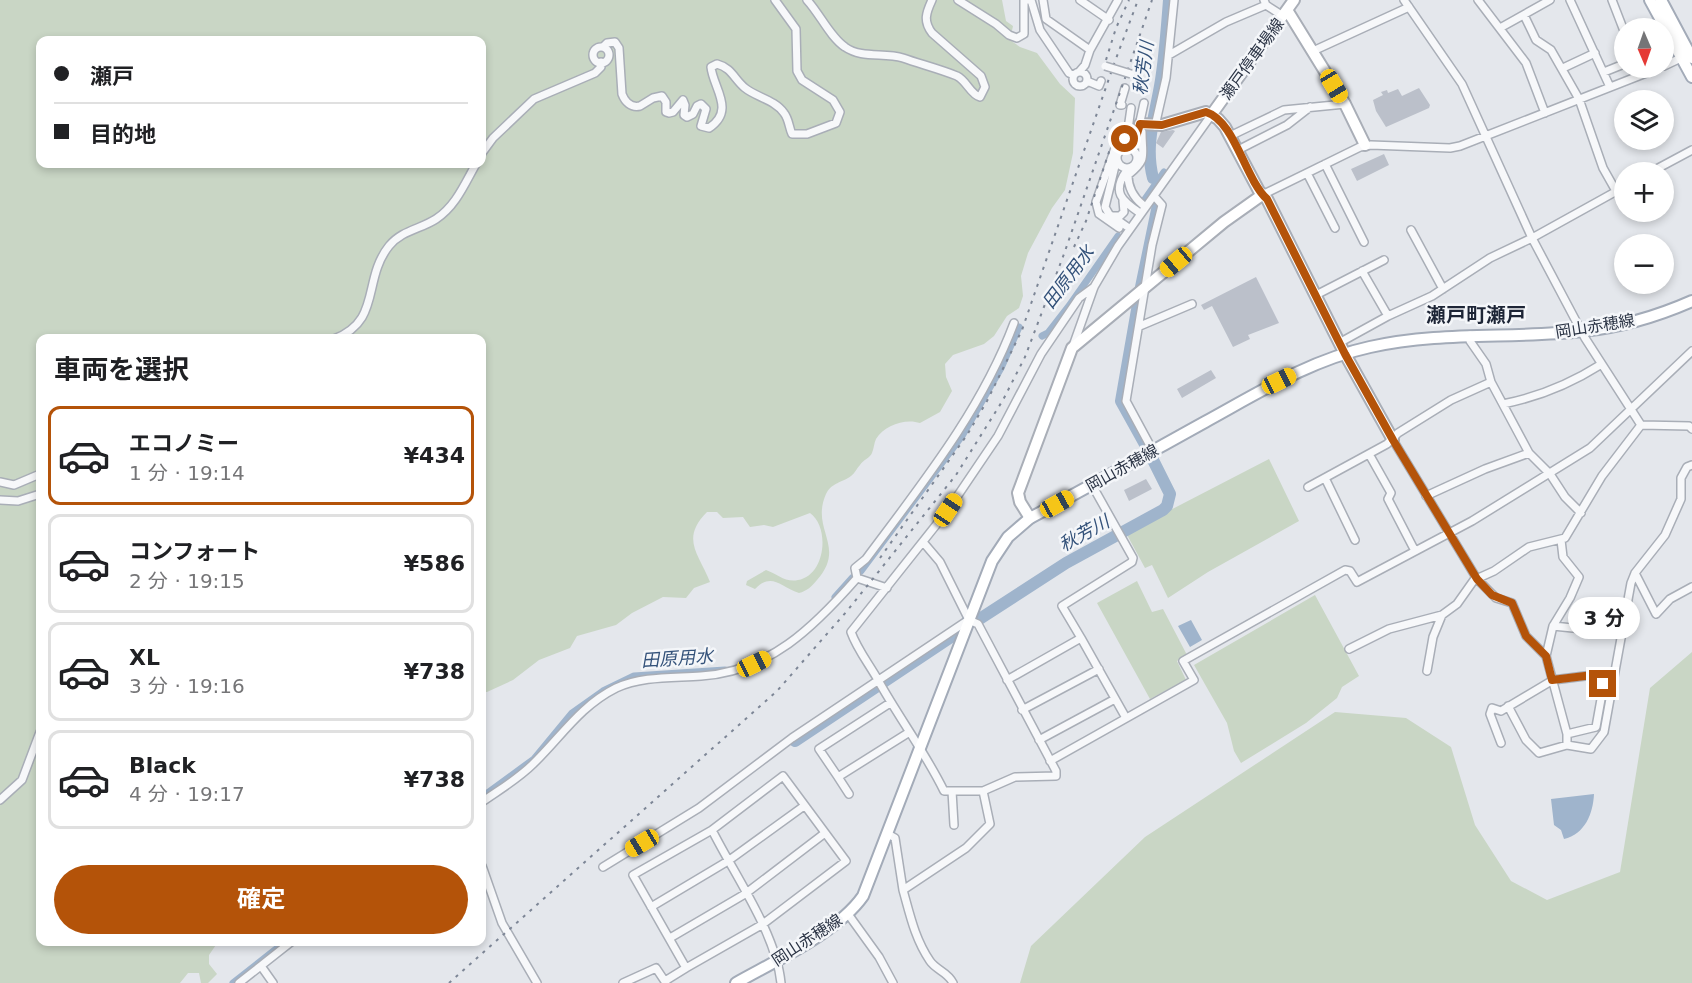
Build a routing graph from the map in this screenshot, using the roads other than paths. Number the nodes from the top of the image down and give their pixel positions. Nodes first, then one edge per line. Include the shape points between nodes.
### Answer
1 (775, 0) edge
2 (807, 0) edge
3 (932, 0) edge
4 (958, 0) edge
5 (1027, 0) edge
6 (1043, 0) edge
7 (1080, 0) edge
8 (1118, 0) edge
9 (1174, 0) edge
10 (1294, 0) edge
11 (1404, 0) edge
12 (1550, 0) edge
13 (1570, 0) edge
14 (1612, 0) edge
15 (1650, 0) edge
16 (1660, 0) edge
17 (1480, 1) edge
18 (1265, 3) edge
19 (1409, 7) junction
20 (1285, 13) junction
21 (1524, 15) junction
22 (1619, 18) edge
23 (1109, 20) junction
24 (1500, 28) junction
25 (603, 47) junction
26 (1090, 50) junction
27 (1313, 51) junction
28 (1595, 53) junction
29 (1169, 55) junction
30 (1688, 56) edge
31 (601, 62) junction
32 (1674, 62) edge
33 (1106, 66) dead end
34 (1563, 68) junction
35 (1614, 68) edge
36 (1604, 72) junction
37 (1131, 74) dead end
38 (1082, 76) junction
39 (1692, 77) edge
40 (1633, 78) edge
41 (1101, 81) dead end
42 (1610, 87) junction
43 (1125, 88) dead end
44 (1580, 99) junction
45 (1144, 103) dead end
46 (1345, 104) junction
47 (1122, 105) dead end
48 (1310, 107) junction
49 (1131, 108) dead end
50 (1545, 113) junction
51 (1212, 114) junction
52 (1140, 129) junction
53 (1485, 135) junction
54 (1230, 136) junction
55 (1365, 145) junction
56 (486, 148) edge
57 (1238, 150) junction
58 (1692, 150) edge
59 (1118, 155) junction
60 (1137, 156) junction
61 (1670, 162) edge
62 (1325, 164) junction
63 (474, 168) edge
64 (1129, 168) junction
65 (1307, 172) junction
66 (1614, 188) edge
67 (1614, 193) edge
68 (1262, 195) junction
69 (1154, 196) junction
70 (1123, 201) junction
71 (1142, 209) junction
72 (1111, 216) junction
73 (1119, 228) dead end
74 (1130, 228) junction
75 (1335, 228) dead end
76 (1411, 230) dead end
77 (1532, 238) junction
78 (1364, 242) dead end
79 (1384, 260) dead end
80 (1362, 271) junction
81 (1094, 287) junction
82 (1443, 289) junction
83 (1141, 292) junction
84 (1316, 296) junction
85 (1692, 302) edge
86 (1192, 304) dead end
87 (1388, 316) junction
88 (1014, 323) dead end
89 (1140, 326) junction
90 (1582, 331) junction
91 (345, 334) edge
92 (1470, 335) junction
93 (1339, 343) junction
94 (1072, 348) junction
95 (1345, 354) junction
96 (1691, 354) edge
97 (1600, 365) junction
98 (1491, 382) junction
99 (1503, 404) junction
100 (1630, 410) junction
101 (1641, 425) junction
102 (1692, 429) edge
103 (1393, 440) junction
104 (1153, 451) junction
105 (1529, 453) junction
106 (1370, 454) junction
107 (1692, 465) edge
108 (1550, 474) junction
109 (36, 476) edge
110 (1325, 478) junction
111 (0, 482) edge
112 (1092, 485) junction
113 (1308, 487) dead end
114 (36, 495) edge
115 (1426, 496) junction
116 (0, 500) edge
117 (1581, 513) junction
118 (1030, 518) junction
119 (1448, 533) junction
120 (1355, 540) dead end
121 (1561, 540) junction
122 (923, 542) junction
123 (931, 549) junction
124 (1415, 551) junction
125 (907, 563) junction
126 (1635, 573) junction
127 (857, 578) junction
128 (1477, 579) junction
129 (1692, 587) edge
130 (887, 588) junction
131 (1442, 615) junction
132 (969, 620) junction
133 (1553, 626) junction
134 (1622, 633) junction
135 (1081, 638) junction
136 (1349, 649) dead end
137 (1546, 656) junction
138 (1098, 669) junction
139 (1427, 671) dead end
140 (1006, 680) junction
141 (1552, 680) junction
142 (878, 681) junction
143 (1115, 699) junction
144 (890, 703) junction
145 (1508, 706) junction
146 (1022, 710) junction
147 (1125, 718) junction
148 (908, 733) junction
149 (1567, 734) junction
150 (1039, 740) junction
151 (36, 743) edge
152 (1501, 743) dead end
153 (1567, 746) junction
154 (921, 750) junction
155 (1050, 760) junction
156 (838, 777) junction
157 (952, 791) junction
158 (983, 791) junction
159 (849, 794) dead end
160 (486, 799) edge
161 (0, 800) edge
162 (804, 806) junction
163 (954, 825) dead end
164 (712, 830) junction
165 (825, 833) junction
166 (888, 834) junction
167 (728, 861) junction
168 (603, 867) dead end
169 (486, 877) edge
170 (903, 890) junction
171 (745, 894) junction
172 (651, 907) junction
173 (848, 914) junction
174 (763, 924) junction
175 (670, 938) junction
176 (286, 946) edge
177 (777, 960) junction
178 (261, 966) junction
179 (686, 968) junction
180 (666, 982) edge
181 (239, 983) edge
182 (273, 983) edge
183 (537, 983) edge
184 (623, 983) edge
185 (736, 983) edge
186 (781, 983) edge
187 (893, 983) edge
188 (953, 983) edge

1 - 25 street via 796,29 797,71 802,80 833,100 840,112 836,123 807,134 792,134 778,107 754,95 731,70 717,64 711,67 722,110 709,128 701,126 706,109 701,104 687,117 683,100 669,113 662,96 640,106 630,105 622,94 620,48 615,42
2 - 3 street via 846,49 860,54 892,55 956,76 980,97 985,87 981,76 927,27 925,20
4 - 5 street via 1017,38 1024,29
5 - 38 street via 1040,30 1070,73
6 - 26 street via 1046,20
7 - 23 street
8 - 23 street
9 - 29 street
10 - 20 main road, 瀬戸停車場線
11 - 19 street
12 - 21 street
13 - 28 street
14 - 22 street
15 - 30 main road
16 - 30 main road
17 - 24 street
18 - 20 street
18 - 29 street
19 - 27 street
19 - 53 street via 1462,84
20 - 27 main road
20 - 51 main road, 瀬戸停車場線
21 - 24 street
21 - 34 street via 1536,40 1551,50
23 - 26 street
24 - 50 street via 1526,63
25 - 31 street via 609,57
25 - 31 street via 594,54
26 - 38 street
27 - 46 main road
28 - 34 street
28 - 36 street
29 - 52 street via 1166,78
30 - 32 street
30 - 39 main road
31 - 56 street via 595,73 534,99
33 - 37 street, bridge
34 - 44 street
35 - 36 street
36 - 42 street
38 - 41 street via 1099,86
40 - 42 street
42 - 44 street
43 - 47 street
44 - 50 street
44 - 66 street via 1603,168
45 - 52 street
46 - 48 street
46 - 55 main road
48 - 54 street via 1284,110
48 - 57 street via 1287,125
49 - 52 street
50 - 53 street
51 - 52 main road, 瀬戸停車場線 via 1202,112
51 - 54 main road
51 - 69 street
52 - 59 street via 1127,137
52 - 60 street
52 - 71 street via 1142,161 1128,180
52 - 73 street via 1124,130 1119,137 1096,202 1099,214
53 - 55 street via 1450,148
53 - 77 street
54 - 57 main road
55 - 62 street
57 - 68 main road
58 - 61 street
59 - 60 street via 1125,148
59 - 64 street via 1121,166
59 - 72 street via 1105,200
60 - 64 street via 1137,162
62 - 65 street
62 - 78 street
63 - 91 street via 446,211 390,244 376,269 363,318
64 - 70 street via 1120,186
65 - 68 street
65 - 75 street
67 - 77 street
68 - 83 main road
68 - 84 main road
69 - 71 street
69 - 83 street via 1162,205
70 - 71 street
70 - 72 street via 1122,214
71 - 74 street
72 - 74 street
74 - 81 street
76 - 82 street
77 - 82 street via 1490,258
77 - 90 street
79 - 80 street
80 - 84 street
80 - 87 street
81 - 94 street
81 - 122 street via 1079,298 1041,354 998,436
82 - 87 street
83 - 89 street
83 - 94 main road
84 - 93 main road
85 - 90 main road, 岡山赤穂線 via 1640,320
86 - 89 street
87 - 93 street
88 - 127 street via 972,410 866,560 855,568
89 - 104 street via 1126,401
90 - 92 main road, 岡山赤穂線
90 - 97 street
92 - 95 main road, 岡山赤穂線 via 1412,339
92 - 98 street
93 - 95 main road
94 - 118 main road via 1018,493
95 - 103 main road
95 - 104 main road, 岡山赤穂線 via 1279,381
96 - 100 street
97 - 99 street via 1533,398
97 - 100 street
98 - 99 street
98 - 103 street via 1451,400
99 - 105 street
100 - 101 street
100 - 108 street via 1590,448
101 - 102 street
101 - 117 street via 1602,476
103 - 106 street
103 - 115 street
104 - 112 main road, 岡山赤穂線
105 - 108 street
105 - 115 street
106 - 110 street
106 - 124 street
107 - 126 street via 1681,478 1681,499 1665,535
108 - 117 street
108 - 119 street
109 - 111 street via 14,485
110 - 113 street
110 - 120 street
112 - 118 main road, 岡山赤穂線
112 - 135 street via 1133,558 1062,606
114 - 116 street via 18,501
115 - 119 street
117 - 121 street
118 - 132 main road, 岡山赤穂線 via 999,549
119 - 124 street
119 - 128 street
121 - 128 street via 1529,547
121 - 133 street via 1563,557 1579,577
122 - 123 street
122 - 125 street
123 - 125 street
123 - 132 street
124 - 147 street via 1357,582 1345,570 1183,661 1194,680
125 - 130 street
126 - 129 street via 1656,614 1670,599
126 - 134 street
127 - 130 street
127 - 160 street via 795,642 754,664 723,675 639,680 593,701 525,772
128 - 131 street
128 - 137 street via 1492,595 1512,603 1526,636
130 - 142 street via 851,632
131 - 136 street via 1389,629
131 - 139 street via 1433,637
132 - 140 street via 978,624
132 - 142 street
132 - 154 main road, 岡山赤穂線
133 - 134 street
133 - 137 street
134 - 153 street via 1604,732 1591,749
135 - 138 street
135 - 140 street
137 - 141 street
138 - 143 street
138 - 146 street
140 - 146 street
141 - 145 street
141 - 149 street
141 - 149 street via 1593,675 1603,684 1596,727
142 - 144 street
142 - 168 street via 792,738 699,808
143 - 147 street
143 - 150 street
144 - 148 street
144 - 156 street via 819,749
145 - 152 street via 1502,711 1492,708 1490,714
145 - 153 street via 1526,740 1539,753
146 - 150 street
147 - 155 street
148 - 154 street
148 - 156 street
149 - 153 street
150 - 155 street
151 - 161 street via 22,780
154 - 157 street via 944,791
154 - 166 main road, 岡山赤穂線
155 - 158 street via 1056,776 1015,777
156 - 159 street
157 - 158 street
157 - 163 street
158 - 170 street via 990,824 966,849
162 - 164 street via 783,776
162 - 165 street
162 - 167 street
164 - 167 street
164 - 172 street via 633,875
165 - 171 street
165 - 174 street via 846,861
166 - 170 street via 895,838
166 - 173 main road, 岡山赤穂線 via 862,896
167 - 171 street
167 - 172 street
169 - 183 street via 502,923
170 - 188 street via 918,942 932,964 950,976
171 - 174 street
171 - 175 street
172 - 175 street
173 - 177 main road, 岡山赤穂線
173 - 187 street
174 - 177 street
174 - 179 street
175 - 179 street
176 - 178 street
177 - 185 main road, 岡山赤穂線
177 - 186 street
178 - 181 street
178 - 182 street
179 - 180 street
180 - 184 street via 656,968

